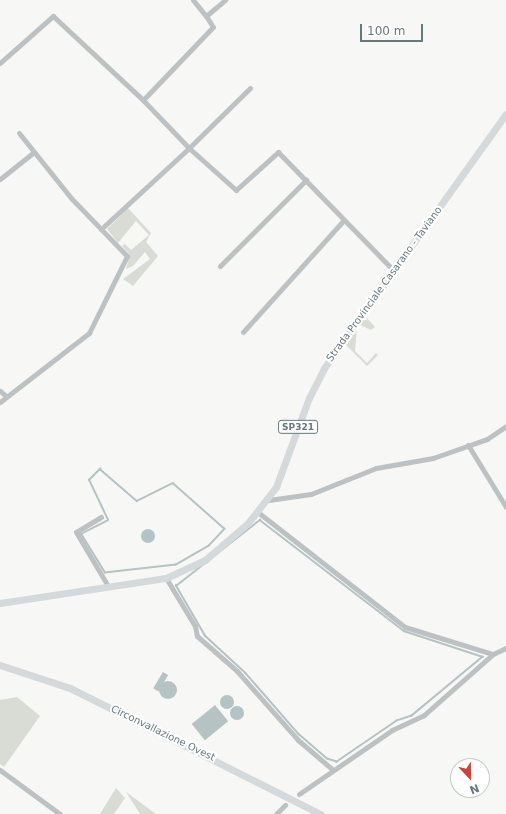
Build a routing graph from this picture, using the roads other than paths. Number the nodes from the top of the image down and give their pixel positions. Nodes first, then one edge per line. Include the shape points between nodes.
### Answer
1 (193, 0) edge
2 (225, 0) edge
3 (206, 16) junction
4 (0, 63) edge
5 (250, 88) dead end
6 (143, 100) junction
7 (506, 114) edge
8 (19, 133) dead end
9 (189, 148) junction
10 (34, 152) junction
11 (0, 179) edge
12 (306, 180) junction
13 (344, 220) junction
14 (101, 229) junction
15 (220, 266) dead end
16 (393, 270) junction
17 (243, 332) dead end
18 (0, 392) edge
19 (6, 396) junction
20 (0, 402) edge
21 (506, 426) edge
22 (468, 445) junction
23 (269, 500) junction
24 (506, 507) edge
25 (259, 513) junction
26 (101, 517) dead end
27 (166, 578) junction
28 (108, 586) junction
29 (0, 603) edge
30 (506, 648) edge
31 (493, 654) junction
32 (0, 665) edge
33 (0, 770) edge
34 (333, 770) junction
35 (298, 794) dead end
36 (285, 805) dead end
37 (60, 814) edge
38 (276, 814) edge
39 (321, 814) edge

1 - 3 street
2 - 3 street
3 - 6 street via 213,27
4 - 6 street via 53,16
5 - 9 street
6 - 9 street
7 - 16 main road, Strada Provinciale Casarano - Taviano / SP321
8 - 10 street
9 - 12 street via 236,190 278,152
9 - 14 street
10 - 11 street
10 - 14 street via 71,198
12 - 13 street
12 - 15 street
13 - 16 street
13 - 17 street
14 - 19 street via 127,256 89,333
16 - 23 main road, Strada Provinciale Casarano - Taviano / SP321 via 316,383
18 - 19 street
19 - 20 street
21 - 22 street via 487,439
22 - 23 street via 433,458 376,468 311,494
22 - 24 street
23 - 25 main road, Strada Provinciale Casarano - Taviano / SP321
25 - 27 main road, Strada Provinciale Casarano - Taviano / SP321 via 205,560
25 - 31 street via 405,627
26 - 28 street via 76,532
27 - 28 main road, Strada Provinciale Casarano - Taviano / SP321
27 - 34 street via 195,626 197,636 237,671 298,740
28 - 29 main road, Strada Provinciale Casarano - Taviano / SP321
30 - 31 street
31 - 34 street via 424,714 392,730
32 - 39 main road, Circonvallazione Ovest via 70,688
33 - 37 street
34 - 35 street
36 - 38 street

